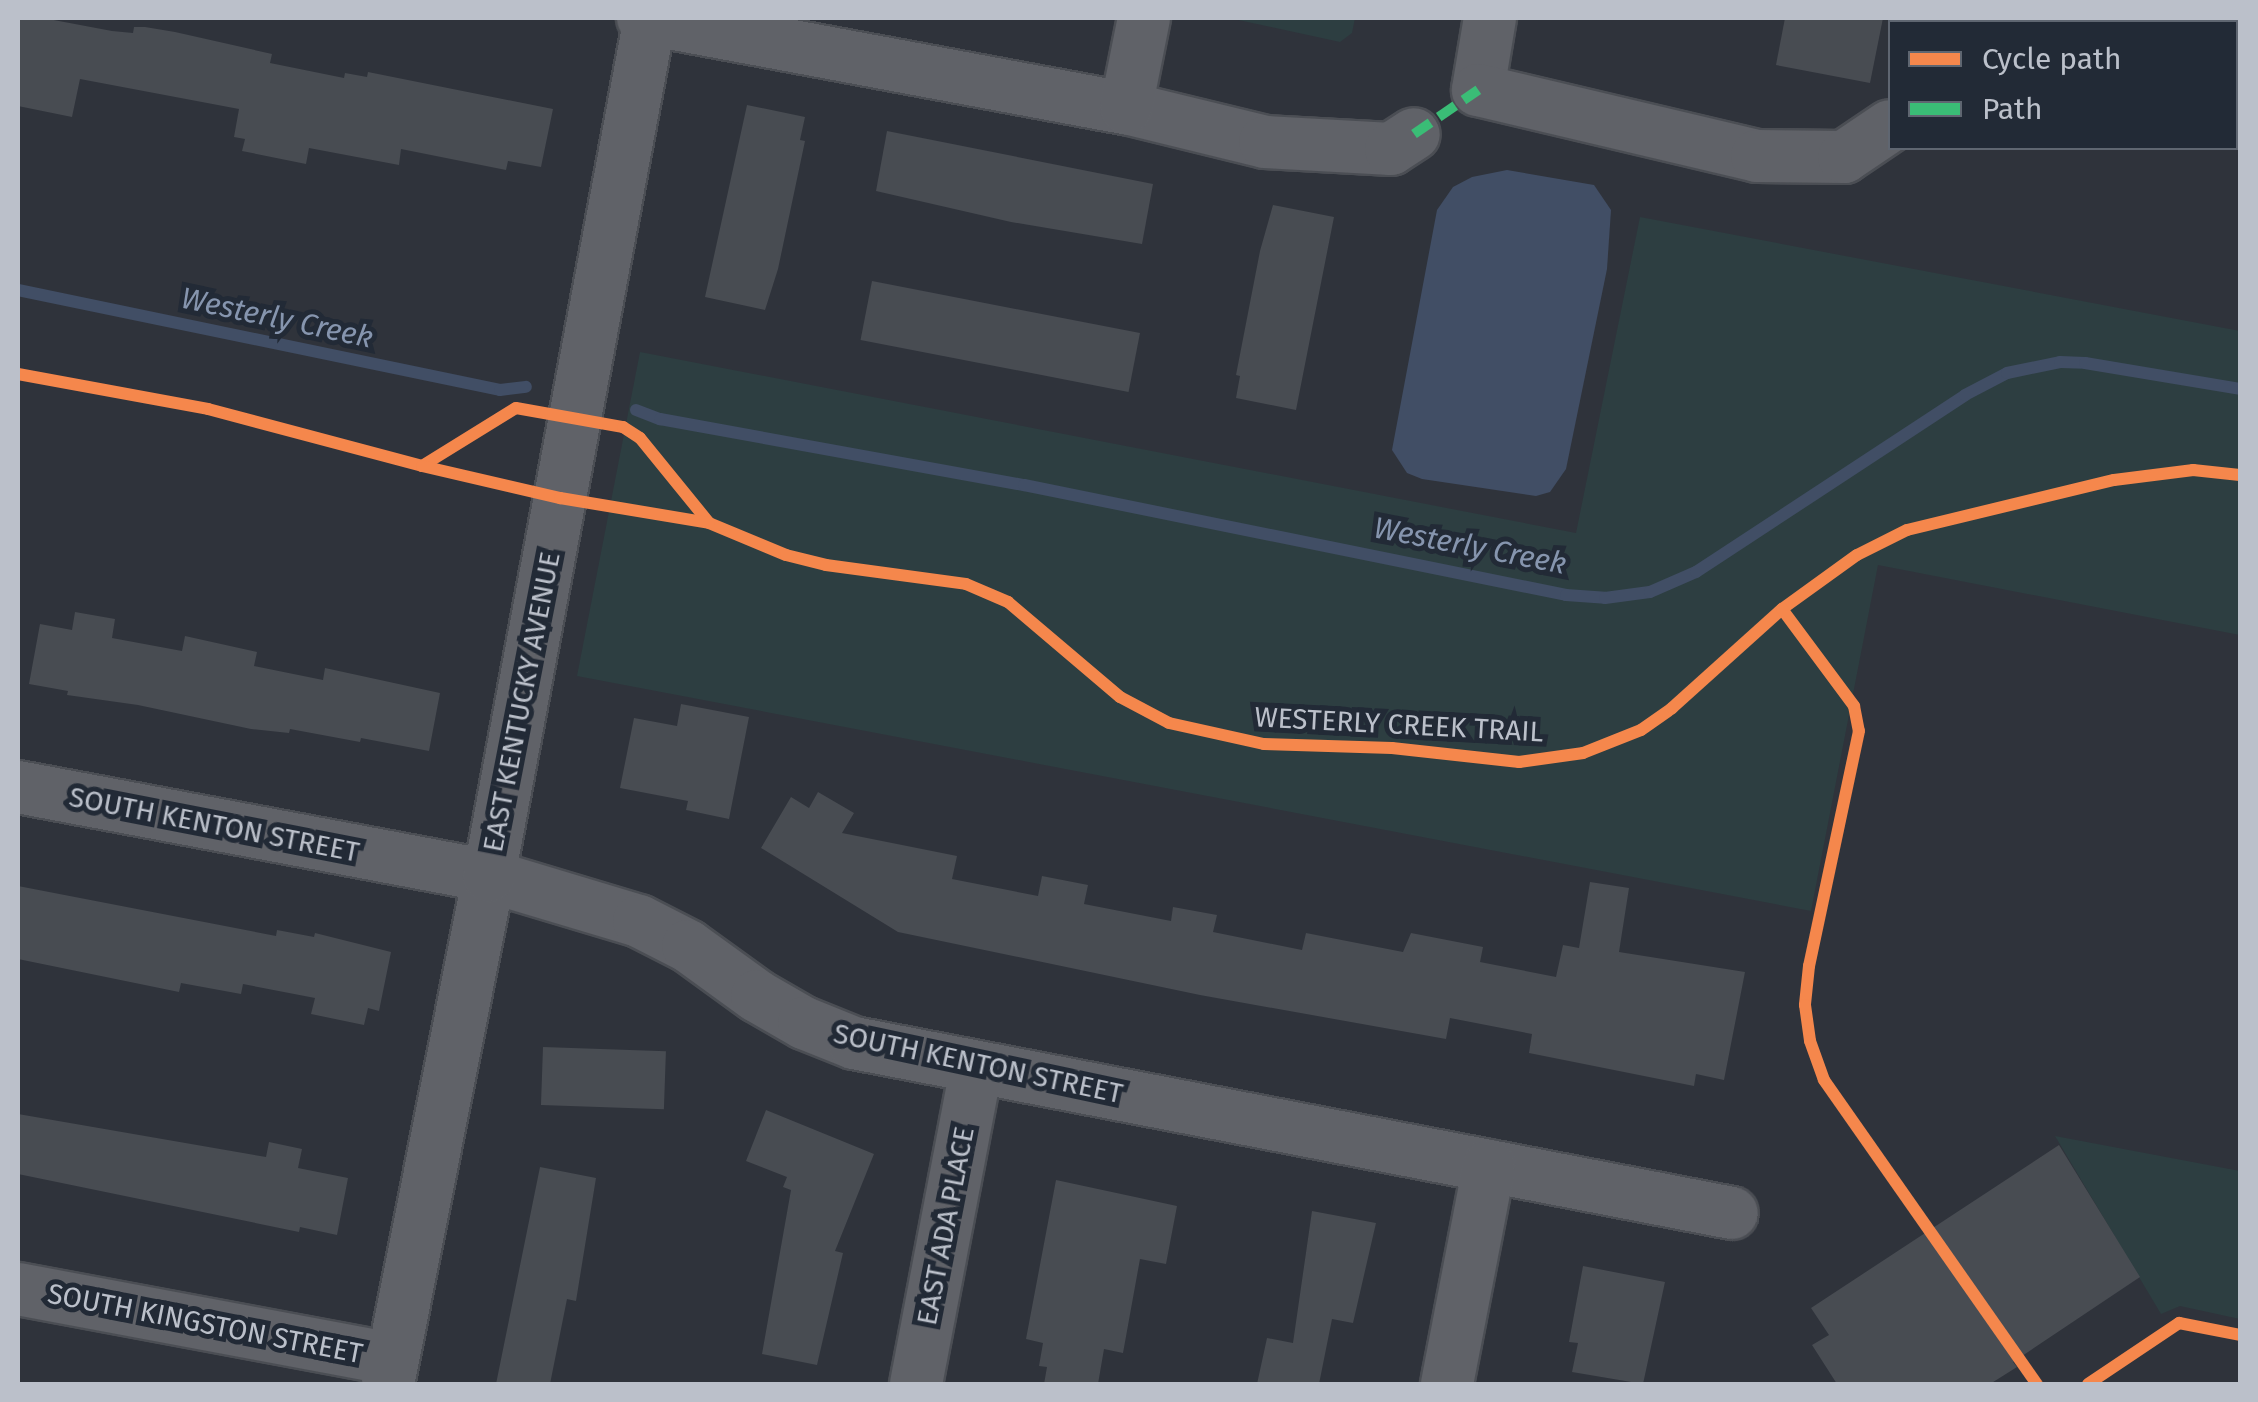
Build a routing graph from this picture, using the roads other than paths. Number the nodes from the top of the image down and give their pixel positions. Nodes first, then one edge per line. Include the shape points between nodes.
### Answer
1 (647, 18) edge
2 (1144, 18) edge
3 (1490, 18) edge
4 (1126, 108) junction
5 (1888, 127) edge
6 (1414, 134) dead end
7 (18, 788) edge
8 (489, 876) junction
9 (976, 1068) junction
10 (1489, 1166) junction
11 (1732, 1213) dead end
12 (18, 1288) edge
13 (391, 1371) edge
14 (916, 1384) edge
15 (1448, 1384) edge

1 - 4 street
1 - 8 street, EAST KENTUCKY AVENUE
2 - 4 street
3 - 5 street via 1478,90 1757,156 1844,158
4 - 6 street via 1265,142 1391,149
7 - 8 street, SOUTH KENTON STREET
8 - 9 street, SOUTH KENTON STREET via 639,922 688,946 756,996 854,1043
8 - 13 street, EAST KENTUCKY AVENUE
9 - 10 street, SOUTH KENTON STREET
9 - 14 street, EAST ADA PLACE
10 - 11 street, SOUTH KENTON STREET
10 - 15 street
12 - 13 street, SOUTH KINGSTON STREET

